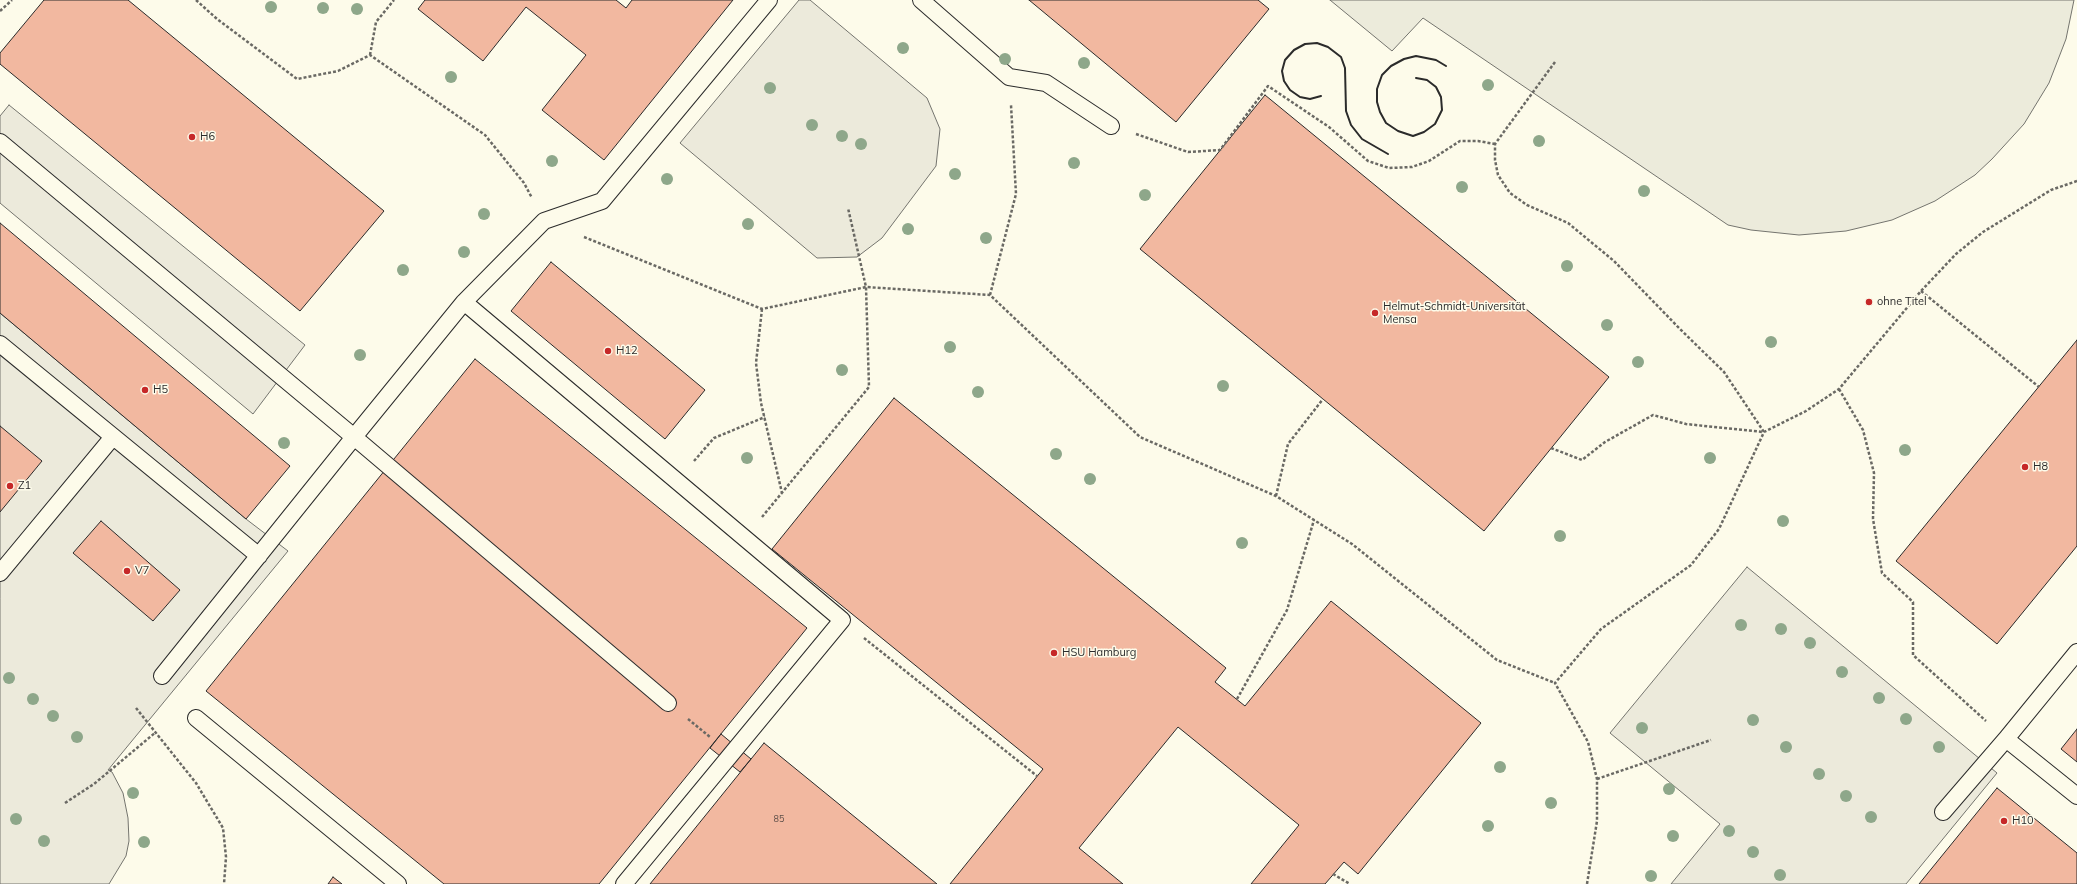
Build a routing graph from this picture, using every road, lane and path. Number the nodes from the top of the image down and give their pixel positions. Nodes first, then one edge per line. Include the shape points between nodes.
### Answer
1 (12, 0) edge
2 (196, 0) edge
3 (394, 0) edge
4 (769, 0) edge
5 (920, 0) edge
6 (0, 11) edge
7 (370, 55) junction
8 (1555, 62) dead end
9 (1009, 77) junction
10 (1110, 126) joint
11 (0, 142) edge
12 (1495, 144) junction
13 (2077, 181) edge
14 (848, 208) dead end
15 (544, 221) junction
16 (866, 287) junction
17 (1921, 291) junction
18 (990, 294) junction
19 (464, 302) junction
20 (762, 309) junction
21 (0, 344) edge
22 (2039, 387) dead end
23 (1839, 389) junction
24 (1323, 399) dead end
25 (764, 417) junction
26 (1764, 432) junction
27 (354, 437) junction
28 (112, 438) junction
29 (1551, 448) dead end
30 (677, 482) junction
31 (782, 493) junction
32 (1276, 496) junction
33 (1314, 520) junction
34 (744, 539) junction
35 (259, 556) junction
36 (0, 573) edge
37 (842, 620) junction
38 (2077, 652) edge
39 (162, 676) dead end
40 (1555, 683) junction
41 (1236, 699) dead end
42 (668, 703) joint
43 (136, 708) dead end
44 (196, 718) dead end
45 (156, 732) junction
46 (1711, 740) dead end
47 (2006, 740) junction
48 (731, 754) junction
49 (1037, 776) dead end
50 (1597, 779) junction
51 (2077, 796) edge
52 (65, 803) dead end
53 (1943, 812) dead end
54 (1333, 874) dead end
55 (224, 884) edge
56 (398, 884) edge
57 (624, 884) edge
58 (1350, 884) edge
59 (1587, 884) edge

1 - 6 path
2 - 7 path via 216,19 296,79 338,71
3 - 7 path via 376,22
4 - 15 lane via 602,201
5 - 9 lane
7 - 15 path via 485,135 524,183
8 - 12 path
9 - 10 lane via 1046,82
9 - 18 path via 1016,194
10 - 12 path via 1188,152 1220,150 1268,86 1329,128 1368,161 1389,168 1412,167 1429,161 1460,141
11 - 27 lane
12 - 26 path via 1498,175 1510,193 1527,205 1568,223 1614,261 1724,372
13 - 17 path via 2051,190 1983,232 1956,254
14 - 16 path
15 - 19 lane
15 - 20 path
16 - 18 path
16 - 20 path
16 - 31 path via 869,387
17 - 22 path
17 - 23 path
18 - 32 path via 1140,437
19 - 27 lane
19 - 30 lane
20 - 25 path via 756,363
21 - 28 lane
23 - 26 path via 1806,411
23 - 47 path via 1863,430 1874,473 1873,519 1882,573 1913,602 1913,655
24 - 32 path via 1288,444
25 - 30 path via 714,438
25 - 31 path
26 - 29 path via 1686,424 1653,415 1606,442 1582,460
26 - 40 path via 1719,529 1691,565 1601,629
27 - 35 lane
27 - 42 lane
28 - 35 lane
28 - 36 lane
30 - 34 lane
31 - 34 path
32 - 33 path
33 - 40 path via 1352,544 1497,660
33 - 41 path via 1287,610
34 - 37 lane
35 - 39 lane
37 - 48 lane
37 - 49 path
38 - 47 lane
40 - 50 path via 1588,742
42 - 48 path
43 - 45 path
44 - 56 lane
45 - 52 path via 94,784
45 - 55 path via 196,783 223,828 226,857
46 - 50 path
47 - 51 lane
47 - 53 lane
48 - 57 lane
50 - 59 path via 1596,821
54 - 58 path

